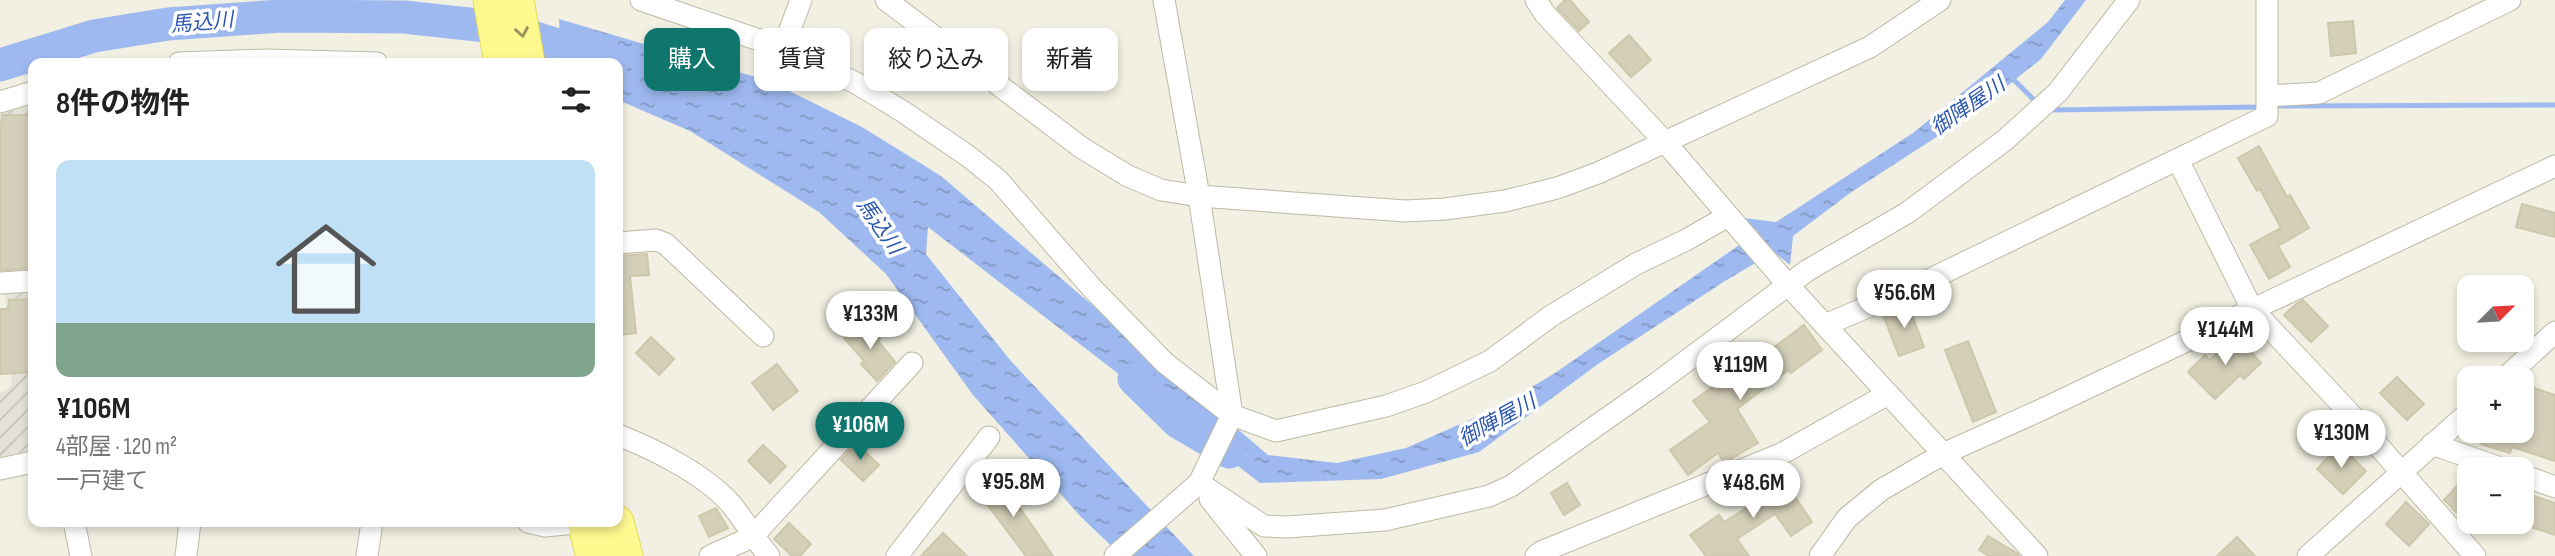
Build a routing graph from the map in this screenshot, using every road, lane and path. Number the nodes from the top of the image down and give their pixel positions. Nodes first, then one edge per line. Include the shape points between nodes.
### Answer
1 (490, 0) edge
2 (517, 0) edge
3 (641, 0) edge
4 (801, 0) edge
5 (886, 0) edge
6 (1164, 0) edge
7 (1536, 0) edge
8 (1940, 0) edge
9 (2129, 0) edge
10 (2267, 0) edge
11 (2510, 0) edge
12 (790, 28) edge
13 (754, 38) edge
14 (500, 58) edge
15 (527, 58) edge
16 (850, 80) edge
17 (28, 94) edge
18 (0, 102) edge
19 (2268, 106) junction
20 (1665, 142) junction
21 (2178, 160) junction
22 (2555, 166) edge
23 (1199, 196) junction
24 (1731, 219) junction
25 (623, 243) edge
26 (28, 281) edge
27 (1785, 281) junction
28 (0, 283) edge
29 (2252, 309) junction
30 (1825, 326) junction
31 (2555, 332) edge
32 (763, 336) dead end
33 (912, 363) dead end
34 (2518, 366) edge
35 (1888, 394) junction
36 (1232, 415) junction
37 (2457, 422) edge
38 (989, 437) dead end
39 (623, 438) edge
40 (2432, 444) junction
41 (1943, 454) junction
42 (2469, 457) edge
43 (28, 463) edge
44 (0, 469) edge
45 (2400, 472) junction
46 (2534, 479) edge
47 (1193, 487) junction
48 (2555, 487) edge
49 (75, 527) edge
50 (189, 527) edge
51 (371, 527) edge
52 (585, 527) edge
53 (618, 527) edge
54 (752, 537) junction
55 (80, 556) edge
56 (186, 556) edge
57 (367, 556) edge
58 (593, 556) edge
59 (626, 556) edge
60 (710, 556) edge
61 (769, 556) edge
62 (897, 556) edge
63 (1115, 556) edge
64 (1256, 556) edge
65 (1536, 556) edge
66 (1820, 556) edge
67 (2037, 556) edge
68 (2308, 556) edge
69 (2475, 556) edge

1 - 14 main road
2 -> 15 main road
3 - 13 street
4 - 12 street
5 - 23 street via 1082,148 1161,190
6 - 23 street
7 - 20 street
8 - 20 street via 1870,47
9 - 27 street via 2058,92 2005,140 1907,213
10 - 19 street
11 - 19 street via 2319,93
16 - 36 street via 998,180 1144,342
17 - 18 street
19 - 21 street
20 - 23 street via 1557,188 1479,206 1405,211
20 - 24 street
21 - 29 street
21 - 30 street
22 - 29 street
23 - 36 street
24 - 27 street
24 - 36 street via 1636,264 1551,316 1490,361 1426,391 1386,406 1276,431
25 - 32 street via 656,240 666,244
26 - 28 street
27 - 30 street
27 - 47 street via 1565,449 1489,496 1385,520 1287,527 1264,526
29 - 41 street
29 - 45 street
30 - 35 street
31 - 34 street
33 - 54 street
35 - 41 street
35 - 65 street via 1781,454
36 - 47 street
37 - 40 street
38 - 62 street
39 - 54 street via 666,456 722,495
40 - 42 street
40 - 45 street
41 - 66 street via 1881,490 1847,518
41 - 67 street
43 - 44 street
45 - 68 street
45 - 69 street
46 - 48 street
47 - 63 street
47 - 64 street via 1209,498
49 - 55 street
50 - 56 street
51 - 57 street
52 - 58 main road
53 - 59 main road
54 - 60 street
54 - 61 street

